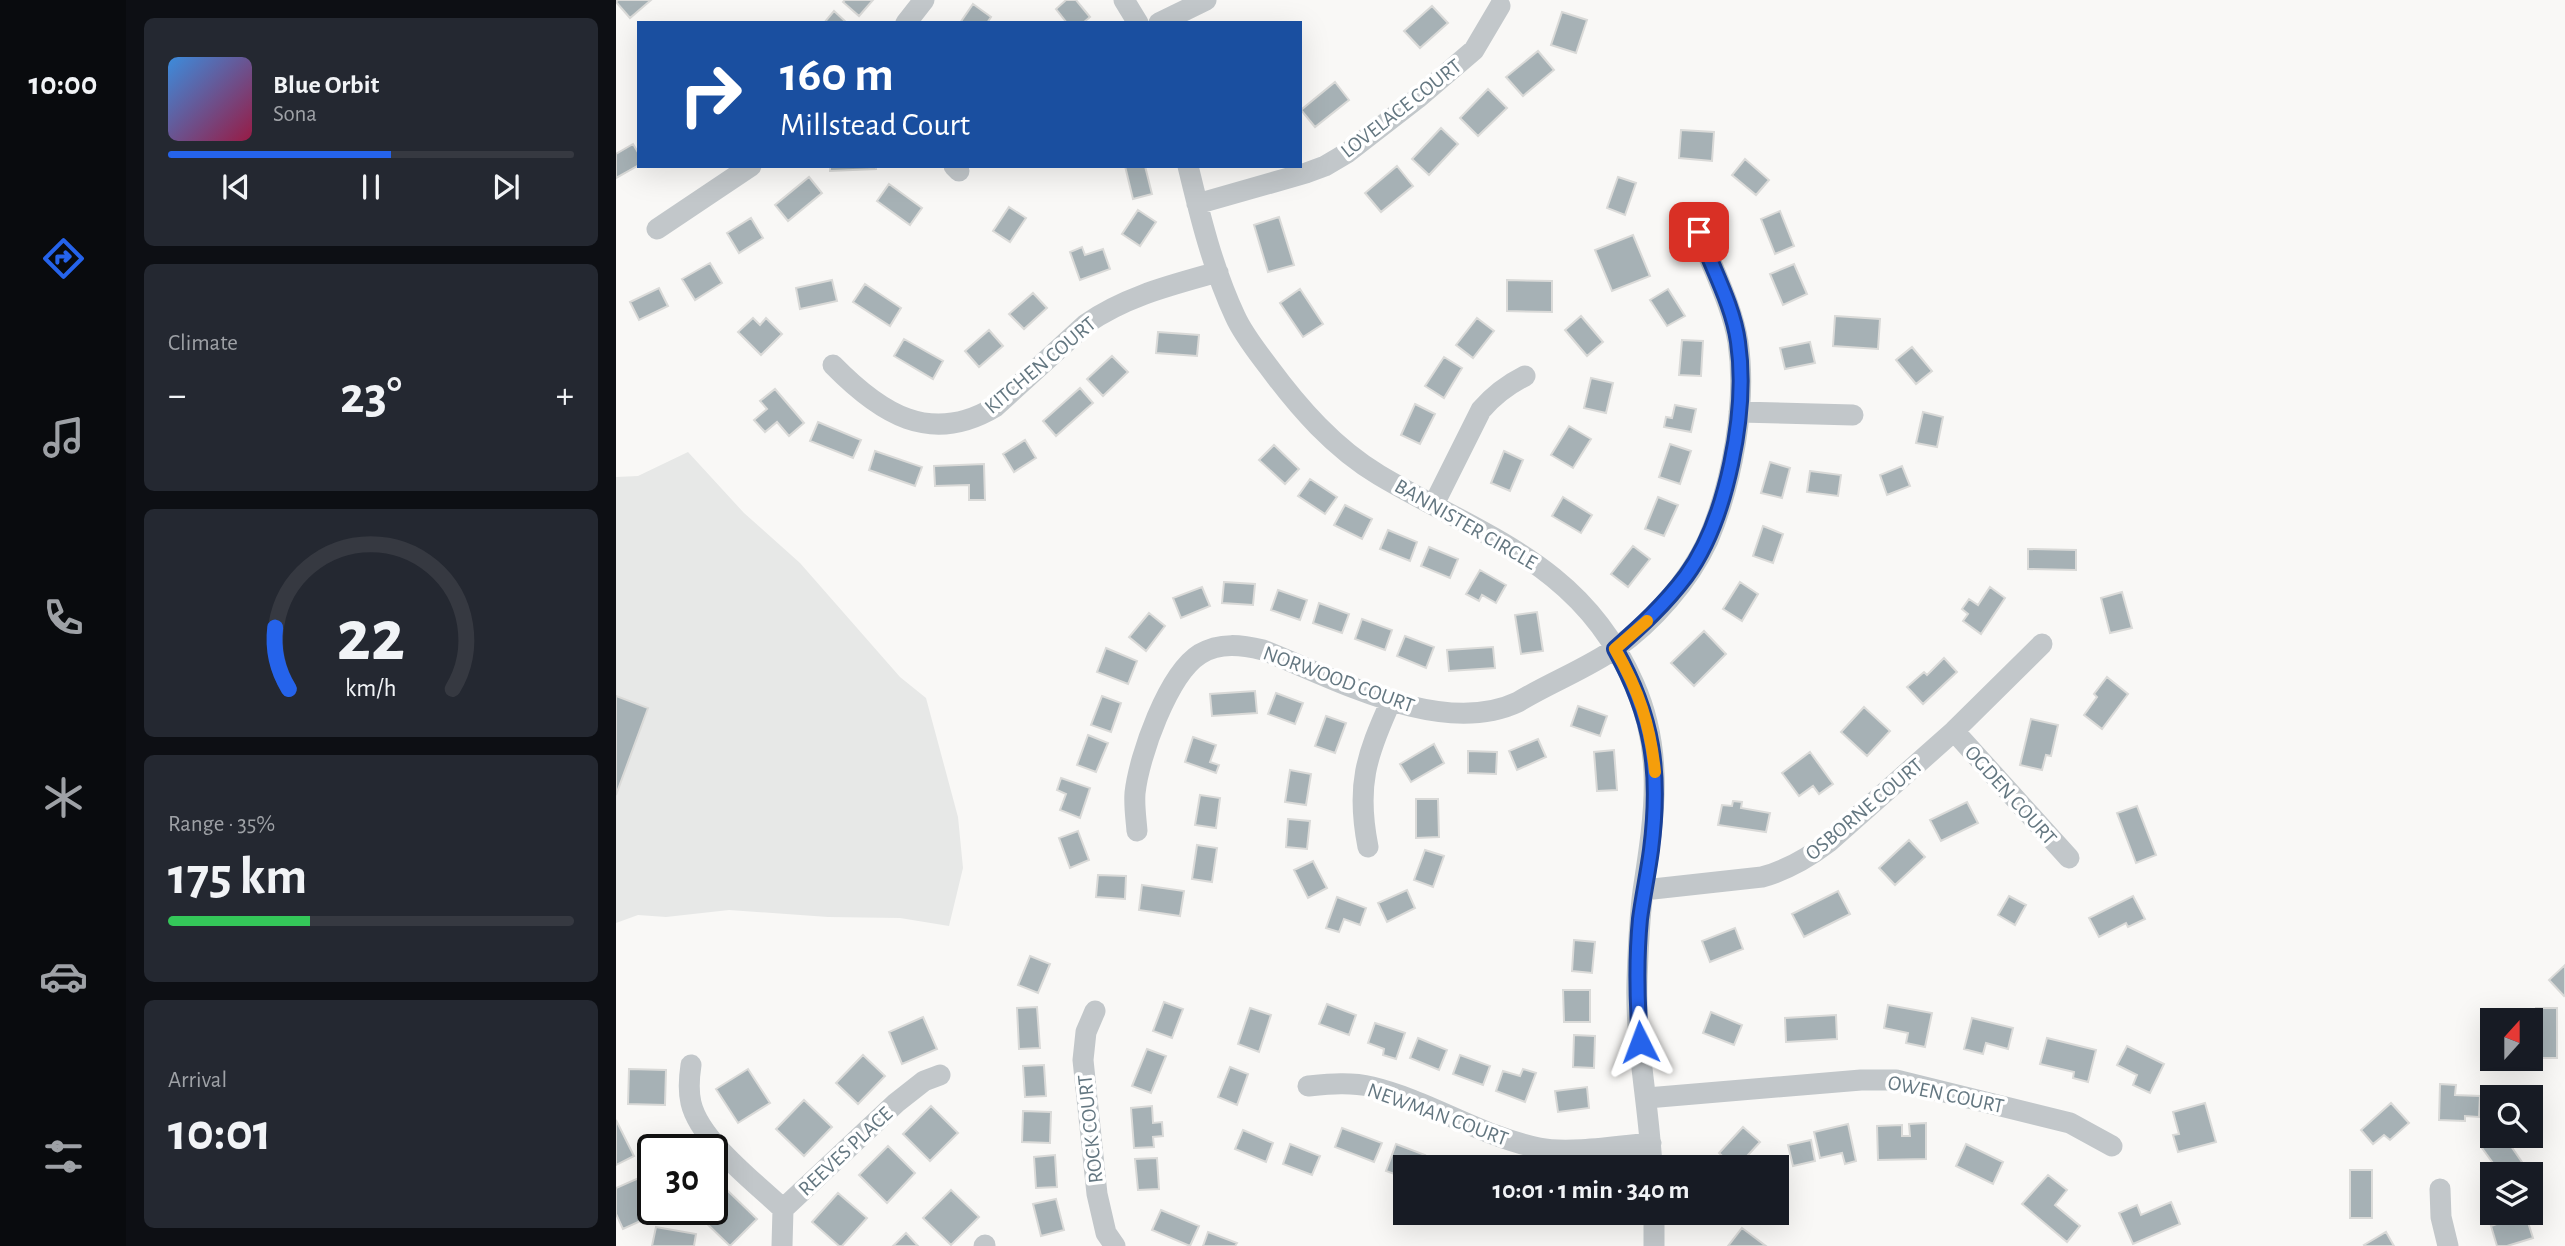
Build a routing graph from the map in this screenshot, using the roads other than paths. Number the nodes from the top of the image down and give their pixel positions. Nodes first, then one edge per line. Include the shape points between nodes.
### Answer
1 (924, 0) edge
2 (1124, 0) edge
3 (1206, 0) edge
4 (1500, 6) dead end
5 (908, 21) edge
6 (1137, 21) edge
7 (1163, 21) edge
8 (748, 168) edge
9 (1188, 168) edge
10 (1197, 204) junction
11 (657, 229) dead end
12 (1699, 232) dead end
13 (1218, 272) junction
14 (833, 365) dead end
15 (1525, 376) dead end
16 (1739, 412) junction
17 (1853, 415) dead end
18 (1434, 504) junction
19 (2042, 644) dead end
20 (1615, 649) junction
21 (1391, 701) junction
22 (1954, 731) junction
23 (1137, 831) dead end
24 (1368, 847) dead end
25 (2069, 858) dead end
26 (1644, 890) junction
27 (1095, 1011) dead end
28 (691, 1065) dead end
29 (940, 1075) dead end
30 (1308, 1086) dead end
31 (1647, 1098) junction
32 (1651, 1143) junction
33 (2112, 1146) dead end
34 (1652, 1155) edge
35 (2440, 1189) dead end
36 (783, 1209) junction
37 (1654, 1225) edge
38 (782, 1246) edge
39 (1115, 1246) edge
40 (1654, 1246) edge
41 (2448, 1246) edge

1 - 5 street
2 - 6 street
3 - 7 street
4 - 10 street, LOVELACE COURT via 1474,50 1347,153 1306,173
8 - 11 street
9 - 10 street, BANNISTER CIRCLE
10 - 13 street, BANNISTER CIRCLE
12 - 16 street, NORWOOD COURT via 1738,342
13 - 14 street, KITCHEN COURT via 1116,305 1086,324 995,407 956,423 909,421
13 - 18 street, BANNISTER CIRCLE via 1250,342 1304,411 1377,474
15 - 18 street via 1492,397 1481,410
16 - 17 street
16 - 20 street, NORWOOD COURT via 1735,443 1707,541 1666,601
18 - 20 street, BANNISTER CIRCLE via 1552,574
19 - 22 street, OSBORNE COURT
20 - 21 street, NORWOOD COURT via 1491,712 1453,714
20 - 26 street, BANNISTER CIRCLE via 1634,682 1652,745 1655,813
21 - 23 street, NORWOOD COURT via 1263,650 1228,645 1202,653 1190,661 1168,692 1139,769 1134,806
21 - 24 street via 1364,773
22 - 25 street, OGDEN COURT
22 - 26 street, OSBORNE COURT via 1829,842 1793,866 1762,877
26 - 31 street, BANNISTER CIRCLE via 1637,985
27 - 39 street, ROCK COURT via 1086,1032 1083,1060 1097,1194 1106,1233
28 - 36 street via 689,1091 698,1120
29 - 36 street, REEVES PLACE via 924,1081 896,1103
30 - 32 street, NEWMAN COURT via 1340,1083 1374,1088 1541,1148
31 - 32 street, BANNISTER CIRCLE
31 - 33 street, OWEN COURT via 1896,1080 2070,1123
32 - 34 street, BANNISTER CIRCLE
35 - 41 street
36 - 38 street, REEVES PLACE
37 - 40 street

